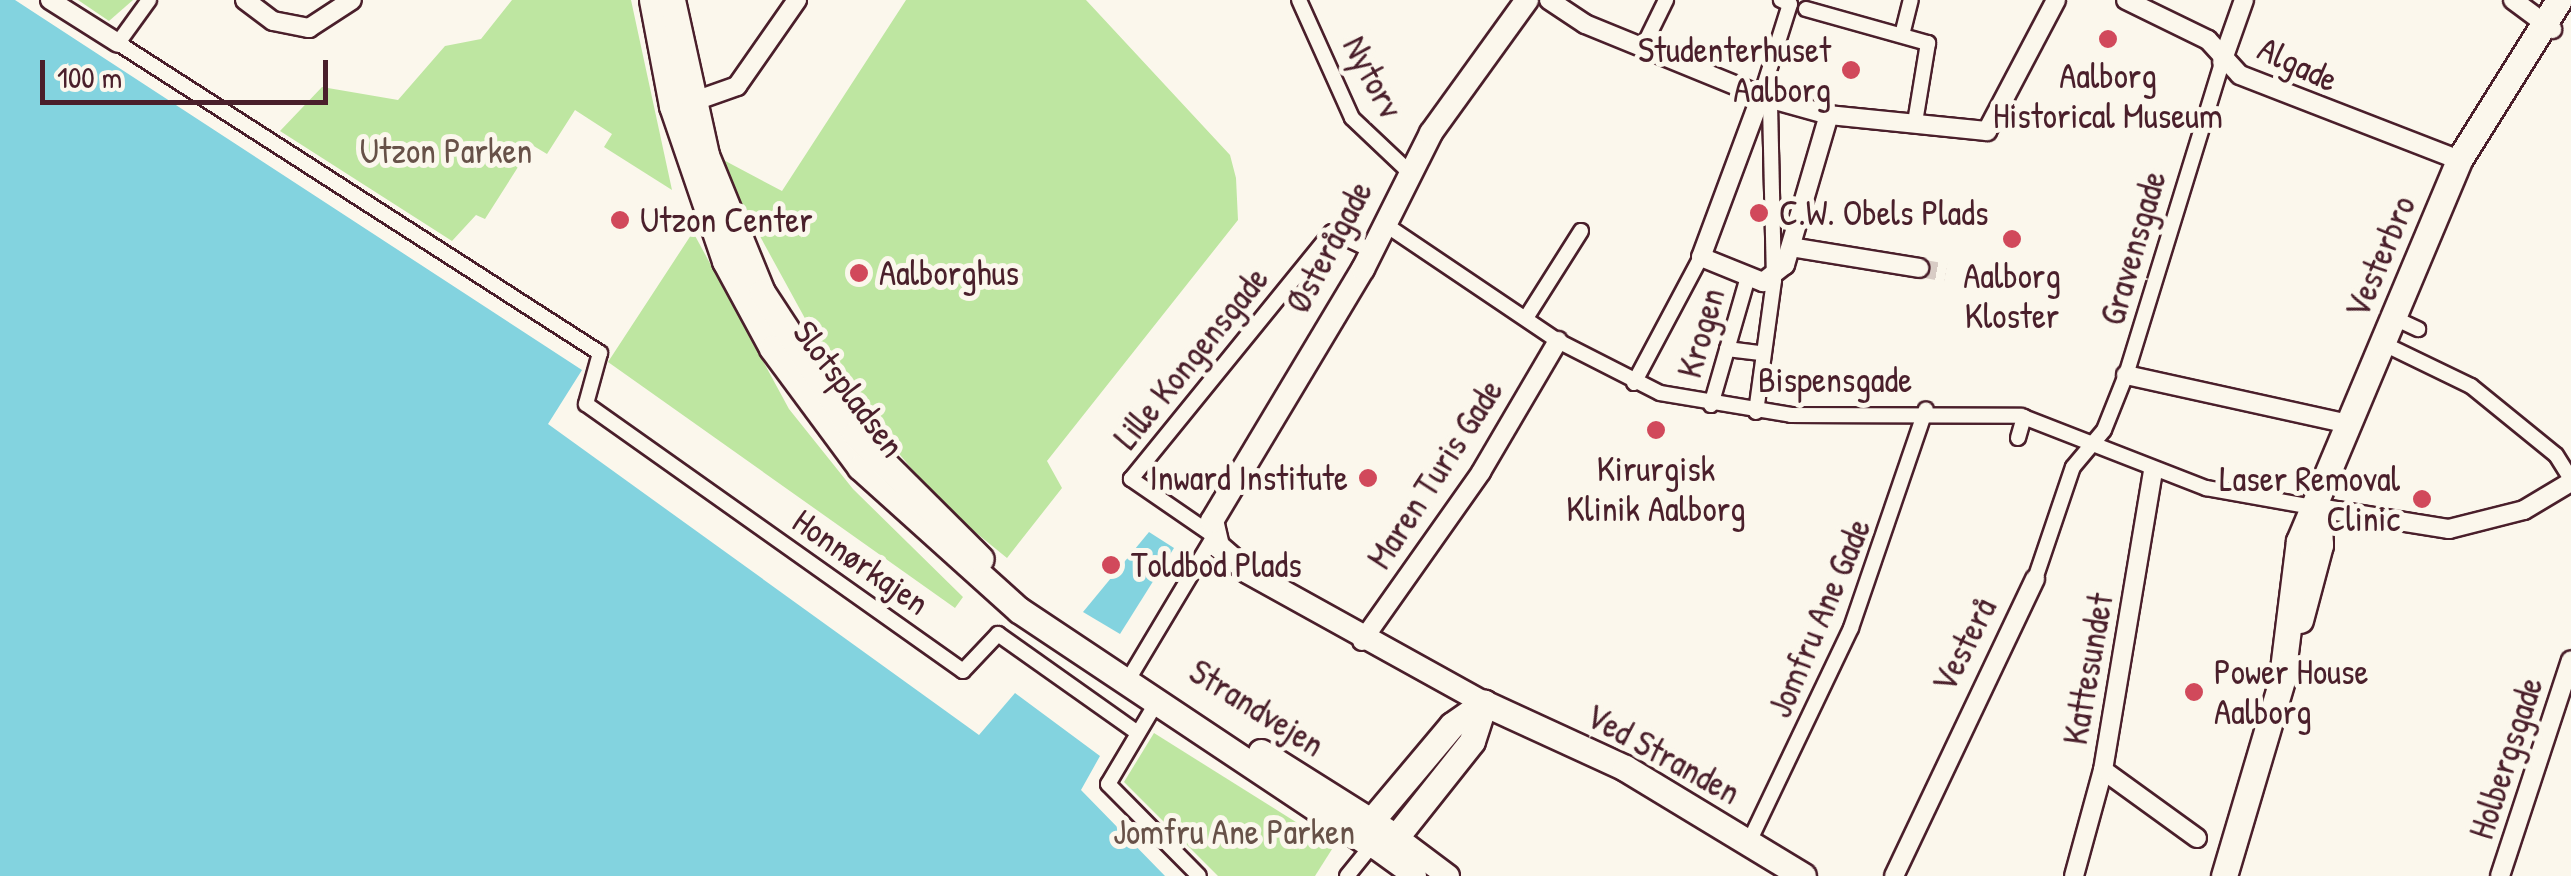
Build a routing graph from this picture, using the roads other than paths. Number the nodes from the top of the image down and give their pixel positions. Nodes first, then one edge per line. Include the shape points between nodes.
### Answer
1 (50, 0) edge
2 (148, 0) edge
3 (245, 0) edge
4 (352, 0) edge
5 (652, 0) edge
6 (672, 0) edge
7 (797, 0) edge
8 (1299, 0) edge
9 (1527, 0) edge
10 (1550, 0) edge
11 (1666, 0) edge
12 (1815, 0) edge
13 (1912, 0) edge
14 (2056, 0) edge
15 (2126, 0) edge
16 (2244, 0) edge
17 (2514, 0) edge
18 (2559, 0) edge
19 (2571, 0) edge
20 (1790, 3) edge
21 (2547, 25) junction
22 (1902, 35) junction
23 (118, 43) junction
24 (1642, 49) junction
25 (2222, 62) junction
26 (1766, 97) junction
27 (692, 102) junction
28 (1830, 115) junction
29 (1915, 122) junction
30 (697, 158) junction
31 (2459, 160) junction
32 (1408, 171) junction
33 (1386, 225) junction
34 (1581, 230) dead end
35 (1791, 246) junction
36 (1374, 251) junction
37 (1701, 257) junction
38 (1920, 268) tunnel mouth
39 (1748, 276) junction
40 (1774, 280) junction
41 (1526, 318) junction
42 (2392, 318) junction
43 (2418, 329) dead end
44 (1558, 340) junction
45 (2382, 343) junction
46 (1727, 349) junction
47 (1761, 353) junction
48 (2126, 376) junction
49 (1634, 384) junction
50 (1711, 405) junction
51 (1926, 410) junction
52 (1756, 412) junction
53 (2024, 417) junction
54 (2348, 424) junction
55 (2018, 438) dead end
56 (2092, 447) junction
57 (2153, 471) junction
58 (2571, 480) edge
59 (2318, 508) junction
60 (1214, 536) junction
61 (2035, 579) joint
62 (1025, 604) joint
63 (1362, 642) junction
64 (2571, 660) edge
65 (1129, 678) junction
66 (1484, 704) junction
67 (1154, 705) junction
68 (1138, 732) junction
69 (2103, 770) junction
70 (1380, 834) junction
71 (2197, 838) dead end
72 (1749, 842) junction
73 (1199, 876) edge
74 (1348, 876) edge
75 (1415, 876) edge
76 (1448, 876) edge
77 (1803, 876) edge
78 (1894, 876) edge
79 (2074, 876) edge
80 (2224, 876) edge
81 (2500, 876) edge

1 - 23 street
2 - 23 street
3 - 4 street via 273,21 309,28
5 - 30 main road
6 - 27 main road
7 - 27 street via 737,86
8 - 32 street, Nytorv via 1352,118
9 - 32 street, Østerågade
10 - 24 street
11 - 24 street
12 - 22 street via 1806,8
13 - 22 street
14 - 29 street via 1996,125
15 - 25 street, Algade via 2208,40
16 - 25 street
17 - 21 street
18 - 21 main road, Vesterbro
19 - 21 main road, Vesterbro
20 - 26 street
21 - 31 main road, Vesterbro
22 - 29 street via 1928,43
23 - 68 street, Honnørkajen via 600,353 586,404 963,671 998,634
24 - 26 street
25 - 31 street, Algade via 2329,116
25 - 48 street, Gravensgade
26 - 28 street
26 - 37 street
26 - 40 street
27 - 30 main road
28 - 29 street
28 - 35 street
30 - 62 main road, Slotspladsen via 762,292 832,404 920,504
31 - 42 main road, Vesterbro
32 - 33 street, Østerågade
33 - 36 street, Østerågade
33 - 41 street, Bispensgade
34 - 41 street
35 - 38 street
35 - 40 street
36 - 60 street, Østerågade via 1214,509
36 - 60 street, Lille Kongensgade via 1332,232 1131,479
37 - 39 street
37 - 49 street
39 - 40 street
39 - 46 street, Krogen
40 - 47 street
41 - 44 street, Bispensgade
42 - 43 street
42 - 45 main road, Vesterbro
44 - 49 street, Bispensgade
44 - 63 street, Maren Turis Gade via 1482,472
45 - 54 main road, Vesterbro
45 - 58 street via 2471,386 2556,455
46 - 47 street
46 - 50 street, Krogen
47 - 52 street
48 - 54 street
48 - 56 street, Gravensgade
49 - 50 street, Bispensgade
50 - 52 street, Bispensgade
51 - 52 street, Bispensgade
51 - 53 street, Bispensgade
51 - 72 street, Jomfru Ane Gade via 1851,628
53 - 55 street
53 - 56 street, Bispensgade
54 - 59 main road, Vesterbro
56 - 57 street, Bispensgade
56 - 61 street, Vesterå via 2073,467
57 - 59 street, Bispensgade
57 - 69 street, Kattesundet
58 - 59 street via 2524,510 2449,529
59 - 80 main road, Vesterbro via 2314,575
60 - 63 street, Ved Stranden via 1248,572
60 - 65 street
61 - 78 street, Vesterå
62 - 65 main road, Strandvejen
63 - 66 street, Ved Stranden
64 - 81 street, Holbergsgade
65 - 67 main road, Strandvejen
65 - 70 main road, Strandvejen
66 - 70 main road via 1452,725
66 - 72 main road, Ved Stranden via 1625,768
67 - 68 street
67 - 70 main road, Strandvejen
68 - 73 street via 1108,784
69 - 71 street
69 - 79 street, Kattesundet
70 - 74 street
70 - 75 street, Strandvejen
70 - 76 street, Strandvejen
72 - 77 main road, Ved Stranden

